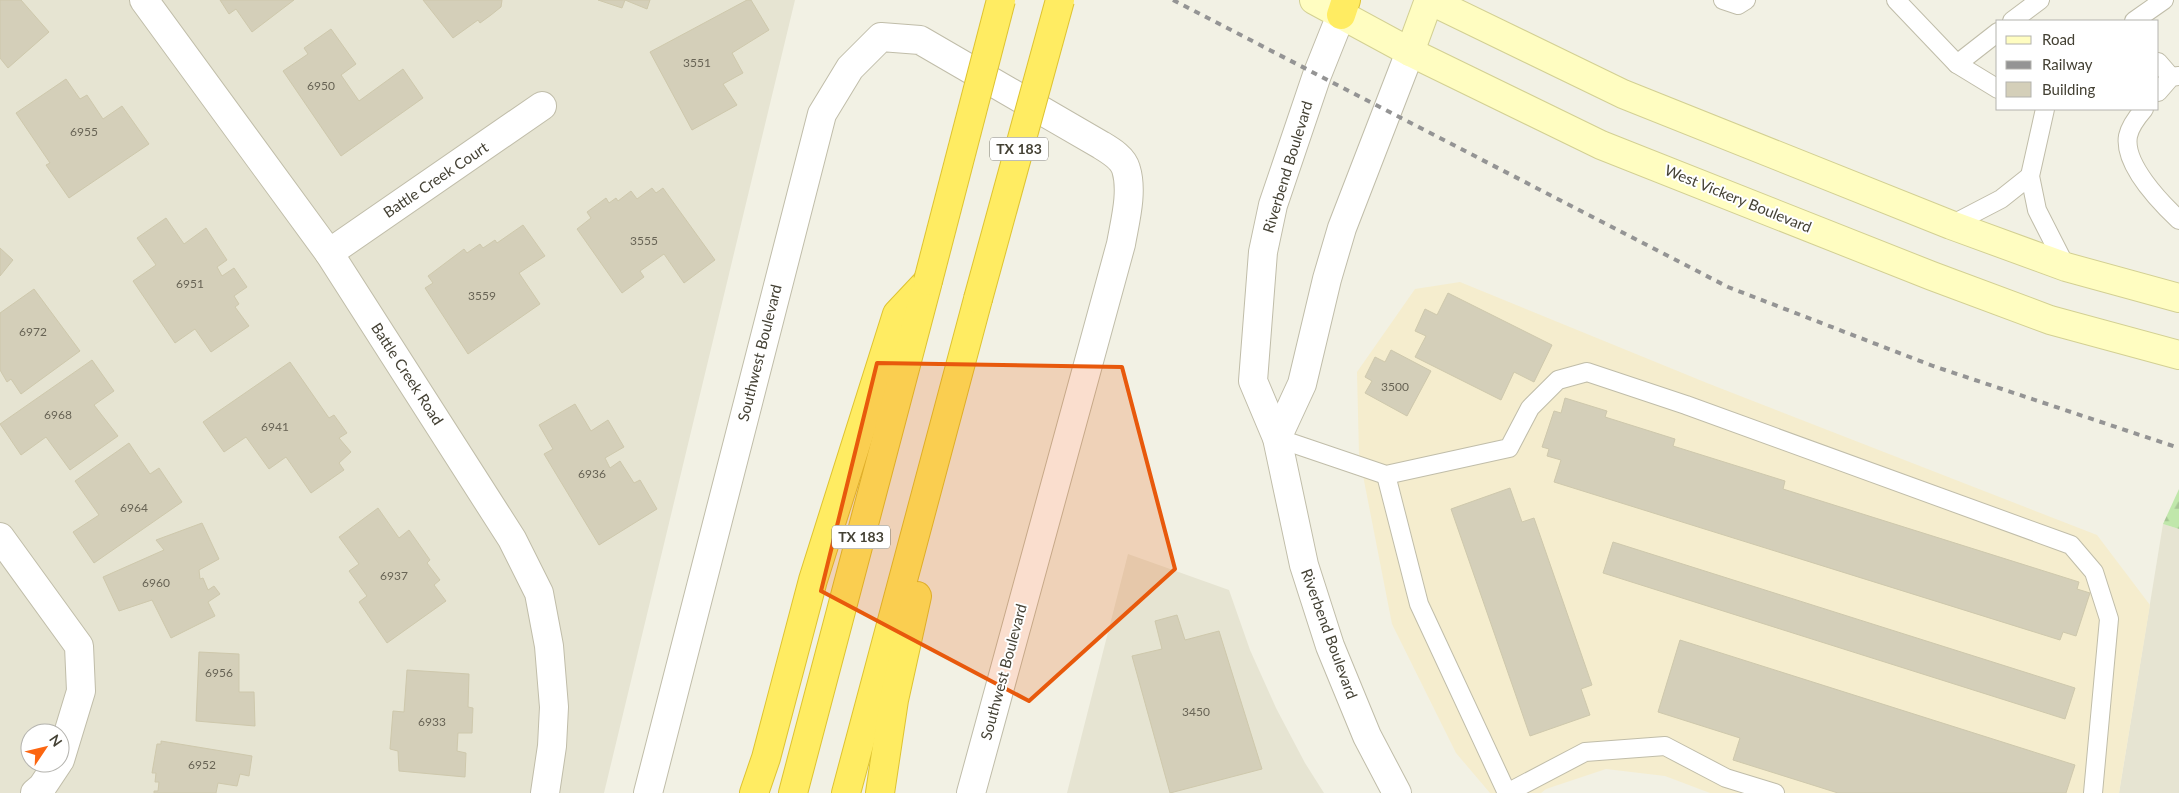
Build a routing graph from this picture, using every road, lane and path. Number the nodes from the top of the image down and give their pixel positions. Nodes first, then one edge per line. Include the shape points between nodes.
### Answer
1 (144, 0) edge
2 (1001, 0) edge
3 (1060, 0) edge
4 (1314, 0) edge
5 (1429, 0) edge
6 (1723, 0) edge
7 (1746, 0) edge
8 (2040, 0) edge
9 (2164, 0) edge
10 (1901, 1) edge
11 (1344, 8) edge
12 (2013, 20) edge
13 (2135, 20) edge
14 (1996, 34) edge
15 (1410, 52) junction
16 (2159, 63) edge
17 (1957, 64) junction
18 (2175, 76) edge
19 (1996, 88) edge
20 (2159, 91) edge
21 (542, 106) dead end
22 (2143, 110) edge
23 (2040, 111) edge
24 (2030, 176) junction
25 (2179, 220) edge
26 (1951, 225) junction
27 (329, 253) junction
28 (2066, 268) junction
29 (928, 281) junction
30 (2179, 298) edge
31 (969, 336) junction
32 (2179, 355) edge
33 (1277, 438) junction
34 (1386, 475) junction
35 (0, 537) edge
36 (70, 727) edge
37 (51, 773) edge
38 (34, 793) edge
39 (545, 793) edge
40 (648, 793) edge
41 (754, 793) edge
42 (793, 793) edge
43 (846, 793) edge
44 (880, 793) edge
45 (971, 793) edge
46 (1397, 793) edge
47 (1507, 793) edge
48 (1775, 793) edge
49 (2093, 793) edge

1 - 27 street, Battle Creek Road
2 - 29 highway, TX 183, bridge
3 - 31 highway, TX 183, bridge
4 - 11 main road, West Vickery Boulevard
5 - 15 main road
5 - 26 main road via 1623,94
6 - 7 lane via 1738,5
8 - 12 lane
9 - 13 lane
10 - 17 lane
11 - 15 main road, West Vickery Boulevard
11 - 33 street, Riverbend Boulevard via 1273,206 1263,252 1253,381
14 - 17 lane
15 - 32 main road, West Vickery Boulevard via 1601,145 1932,276 2050,320
15 - 33 street via 1342,228 1302,384
16 - 18 lane
17 - 19 lane
18 - 20 lane
21 - 27 street, Battle Creek Court
22 - 25 lane via 2128,136 2129,150 2138,174
23 - 24 lane
24 - 26 lane via 2001,199
24 - 28 lane via 2038,210
26 - 28 main road
27 - 39 street, Battle Creek Road via 512,538 539,593 549,646 554,707
28 - 30 main road
29 - 41 highway via 897,314 814,580
29 - 42 highway, TX 183
31 - 43 highway, TX 183
31 - 44 highway via 961,401 894,700
33 - 34 lane
33 - 46 street, Riverbend Boulevard via 1304,565 1330,646 1368,736
34 - 47 lane via 1418,604
34 - 49 lane via 1509,448 1530,408 1558,380 1587,372 2071,545 2094,572 2109,619
35 - 36 street via 79,646 81,691
37 - 38 street
40 - 45 street, Southwest Boulevard via 822,114 850,68 881,37 920,40 1101,145 1116,155 1126,168 1128,196 1122,244
47 - 48 lane via 1585,752 1665,746 1726,778

